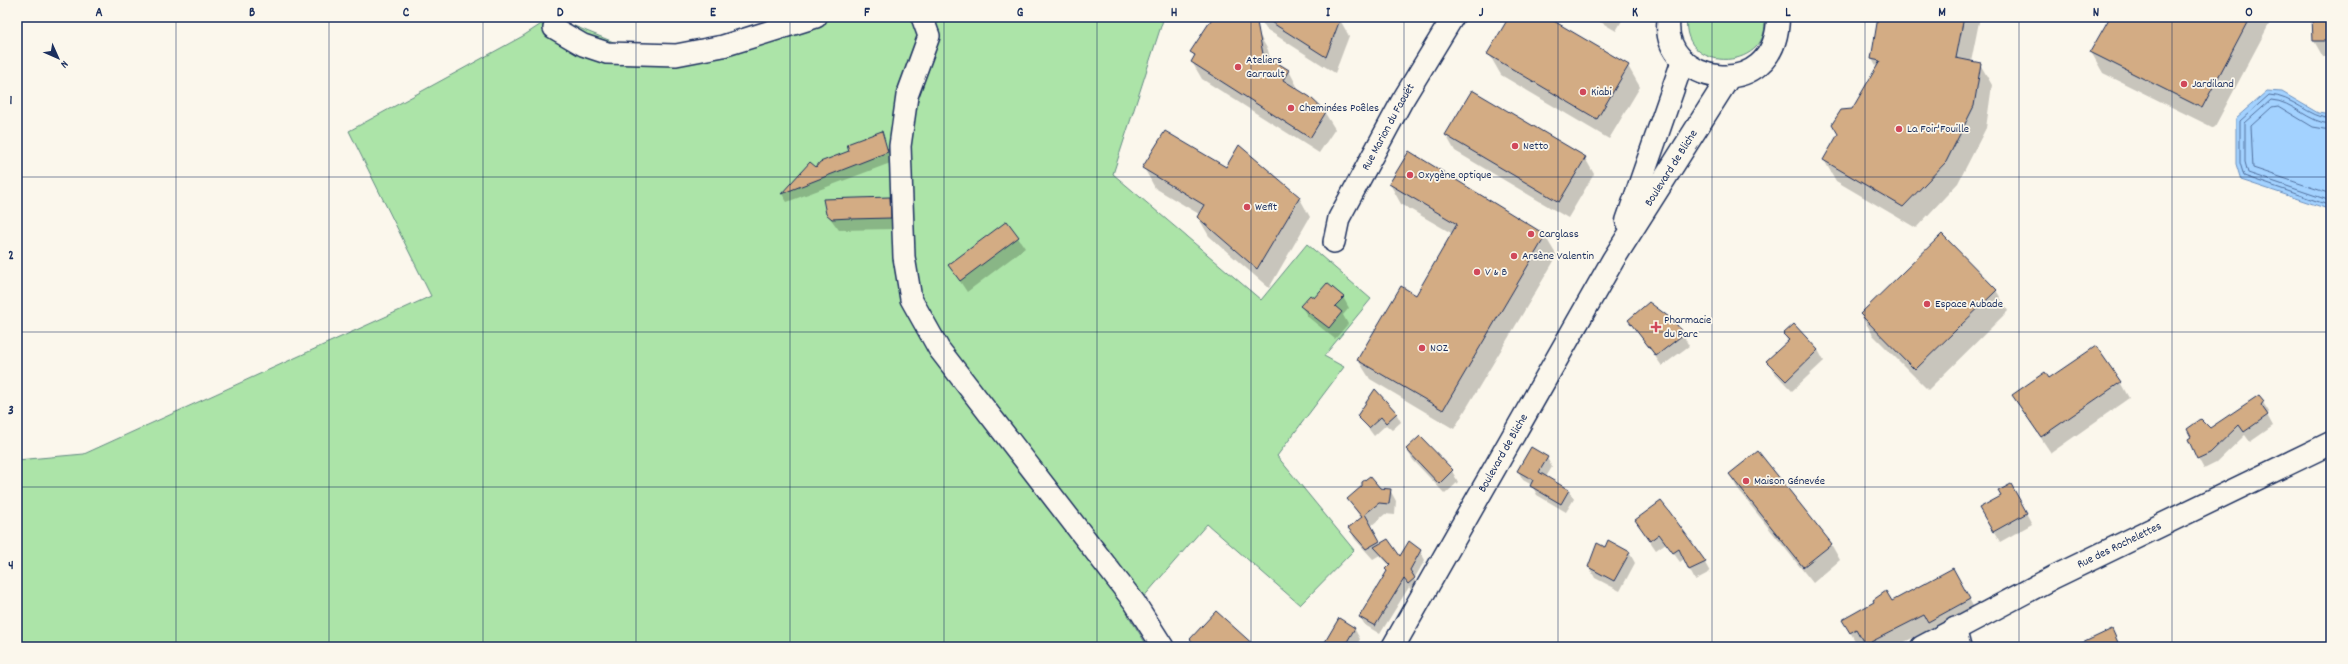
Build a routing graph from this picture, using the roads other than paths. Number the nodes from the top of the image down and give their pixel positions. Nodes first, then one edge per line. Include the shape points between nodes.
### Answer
1 (816, 17) edge
2 (922, 17) edge
3 (1453, 17) edge
4 (1669, 17) edge
5 (1778, 17) edge
6 (554, 28) dead end
7 (1683, 60) junction
8 (1729, 77) junction
9 (1334, 242) dead end
10 (1613, 260) junction
11 (2325, 446) edge
12 (1958, 638) edge
13 (1163, 647) edge
14 (1393, 647) edge
15 (1922, 647) edge

1 - 6 street via 723,46 676,55 607,53 583,45
2 - 13 street via 929,36 907,96 900,146 904,257 911,299 939,348 1135,603
3 - 9 street, Rue Marion du Faouët via 1402,101 1339,218
4 - 7 main road via 1669,35
5 - 8 main road via 1773,45 1765,57 1743,74
7 - 8 main road via 1712,76
7 - 10 main road, Boulevard de Bliche
8 - 10 main road, Boulevard de Bliche
10 - 14 main road, Boulevard de Bliche
11 - 12 main road, Rue des Rochelettes via 2054,577
12 - 15 main road, Rue des Rochelettes

